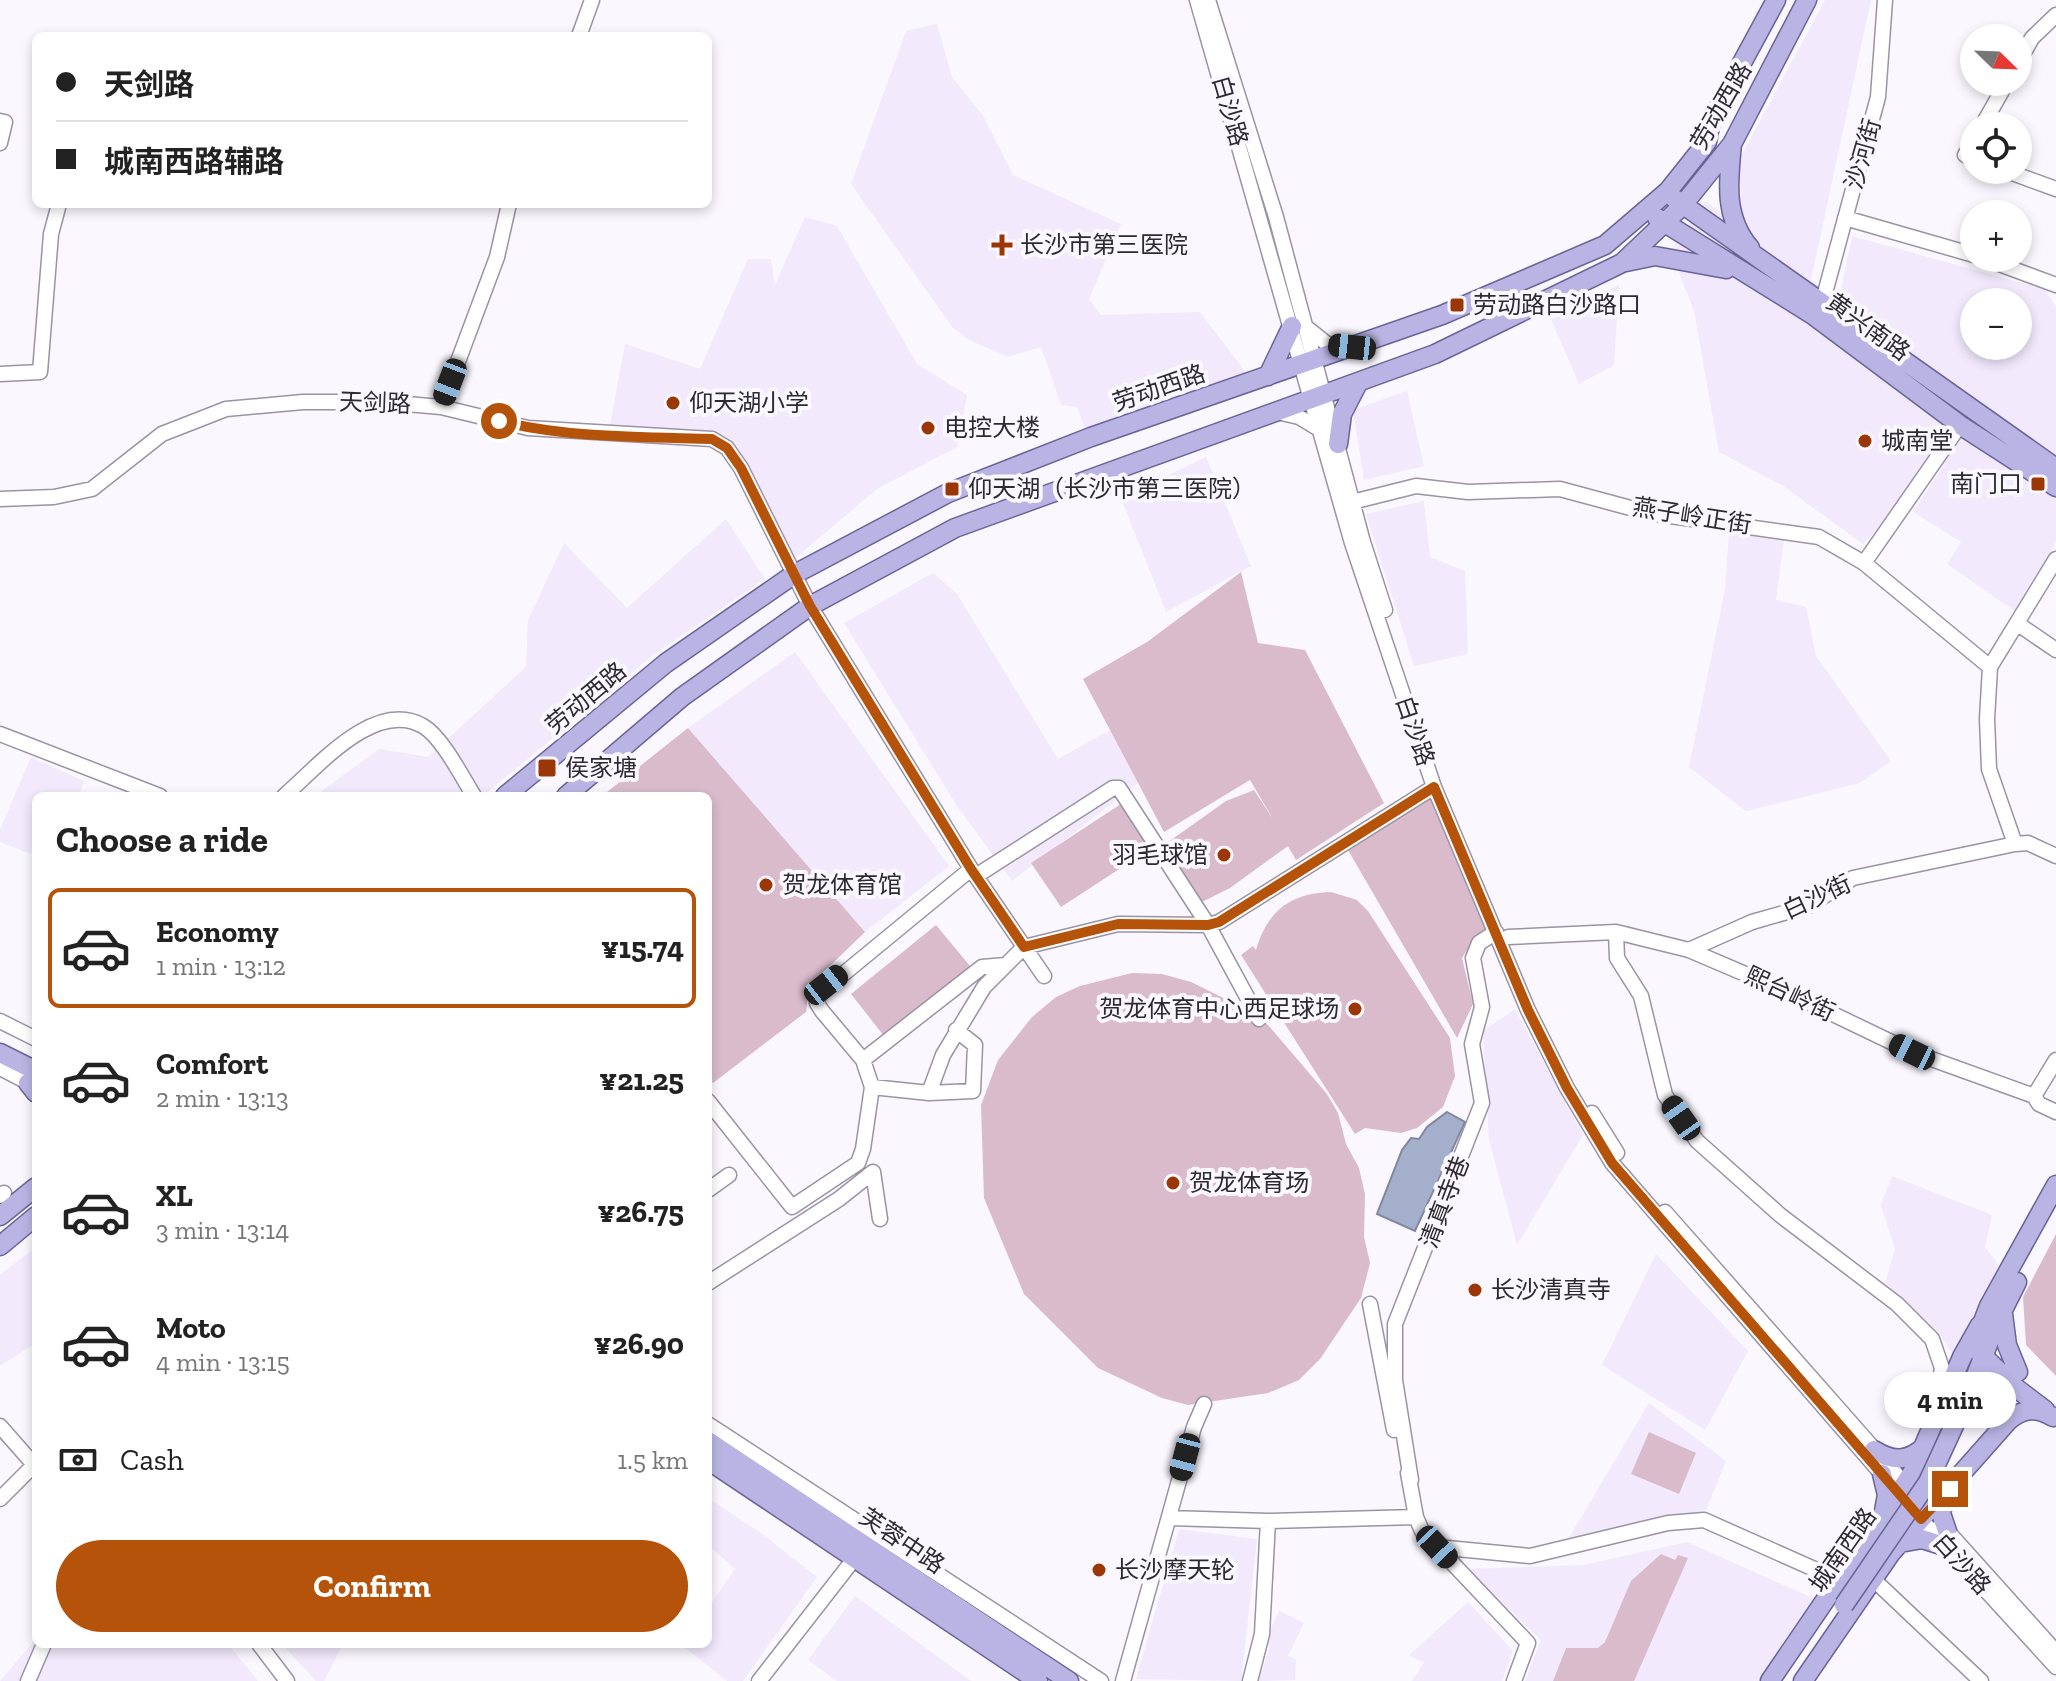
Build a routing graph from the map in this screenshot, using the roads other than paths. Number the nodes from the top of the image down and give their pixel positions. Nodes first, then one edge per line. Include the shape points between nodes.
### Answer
1 (592, 0) edge
2 (1197, 0) edge
3 (1208, 0) edge
4 (1776, 0) edge
5 (1807, 0) edge
6 (1885, 0) edge
7 (2056, 15) edge
8 (580, 32) edge
9 (2032, 38) edge
10 (0, 121) edge
11 (0, 139) edge
12 (1732, 144) junction
13 (2032, 180) edge
14 (2056, 189) edge
15 (1668, 191) junction
16 (1682, 206) junction
17 (58, 208) edge
18 (508, 208) edge
19 (1648, 211) junction
20 (1845, 218) junction
21 (1664, 224) junction
22 (1960, 251) edge
23 (1622, 263) junction
24 (2056, 263) edge
25 (1758, 271) junction
26 (2023, 272) edge
27 (2052, 282) edge
28 (1822, 304) junction
29 (1299, 327) junction
30 (1352, 347) junction
31 (1309, 363) junction
32 (0, 374) edge
33 (1268, 376) junction
34 (1358, 383) junction
35 (1317, 398) junction
36 (441, 407) junction
37 (1277, 412) junction
38 (1960, 425) junction
39 (1319, 429) junction
40 (1338, 444) junction
41 (2055, 479) edge
42 (0, 499) edge
43 (1352, 502) junction
44 (2056, 559) edge
45 (1864, 563) junction
46 (793, 575) junction
47 (810, 606) junction
48 (2018, 624) junction
49 (2056, 650) edge
50 (1990, 667) junction
51 (0, 734) edge
52 (1434, 787) junction
53 (150, 792) edge
54 (288, 792) edge
55 (472, 792) edge
56 (510, 792) edge
57 (571, 792) edge
58 (2015, 844) junction
59 (2056, 856) edge
60 (974, 872) junction
61 (1208, 925) junction
62 (1616, 932) junction
63 (1502, 934) junction
64 (1024, 947) junction
65 (1689, 950) junction
66 (1006, 965) junction
67 (1044, 976) dead end
68 (1259, 1019) dead end
69 (0, 1021) edge
70 (956, 1030) junction
71 (32, 1037) edge
72 (0, 1041) edge
73 (0, 1053) edge
74 (32, 1057) edge
75 (863, 1060) junction
76 (2056, 1060) edge
77 (0, 1068) edge
78 (32, 1081) edge
79 (32, 1082) edge
80 (872, 1087) junction
81 (929, 1093) junction
82 (2034, 1096) junction
83 (712, 1106) edge
84 (2056, 1112) edge
85 (729, 1175) dead end
86 (2056, 1185) edge
87 (712, 1187) edge
88 (32, 1190) edge
89 (2056, 1208) edge
90 (0, 1216) edge
91 (32, 1219) edge
92 (880, 1219) dead end
93 (0, 1246) edge
94 (712, 1280) edge
95 (1370, 1304) dead end
96 (2004, 1307) junction
97 (1979, 1340) junction
98 (2017, 1380) junction
99 (1965, 1392) junction
100 (1204, 1404) dead end
101 (2055, 1414) edge
102 (0, 1426) edge
103 (712, 1427) edge
104 (1929, 1441) junction
105 (712, 1444) edge
106 (1874, 1450) junction
107 (1915, 1455) junction
108 (32, 1463) edge
109 (712, 1463) edge
110 (32, 1469) edge
111 (1882, 1474) junction
112 (1411, 1480) junction
113 (1902, 1489) junction
114 (1950, 1489) junction
115 (0, 1499) edge
116 (1925, 1515) junction
117 (1416, 1517) junction
118 (1882, 1517) junction
119 (1169, 1518) junction
120 (1268, 1521) junction
121 (1947, 1539) junction
122 (1898, 1545) junction
123 (1437, 1547) junction
124 (854, 1559) junction
125 (1873, 1579) junction
126 (1839, 1580) junction
127 (1841, 1602) junction
128 (42, 1648) edge
129 (262, 1648) edge
130 (2056, 1652) edge
131 (2056, 1667) edge
132 (28, 1681) edge
133 (287, 1681) edge
134 (759, 1681) edge
135 (1038, 1681) edge
136 (1069, 1681) edge
137 (1101, 1681) edge
138 (1123, 1681) edge
139 (1250, 1681) edge
140 (1514, 1681) edge
141 (1770, 1681) edge
142 (1784, 1681) edge
143 (1792, 1681) edge
144 (1803, 1681) edge
145 (1981, 1681) edge

1 - 8 street
2 - 29 street, 白沙路
3 - 29 street, 白沙路
4 - 15 main road, 劳动西路 via 1711,120 1707,142
5 - 12 main road, 劳动西路
6 - 20 street, 沙河街 via 1878,97
7 - 9 street
10 - 11 street via 5,122
12 - 16 main road, 劳动西路
12 - 25 main road via 1729,202 1736,232
13 - 14 street
15 - 16 main road, 黄兴南路
15 - 19 main road, 劳动西路
16 - 21 main road, 劳动西路
16 - 25 main road, 黄兴南路
17 - 32 street via 51,234 40,372
18 - 36 street via 497,257
19 - 21 main road, 黄兴南路
19 - 30 main road, 劳动西路 via 1582,256
20 - 22 street
20 - 28 street, 沙河街
21 - 23 main road, 劳动西路
21 - 25 main road, 黄兴南路
23 - 25 main road via 1655,256
23 - 34 main road, 劳动西路 via 1435,354
24 - 27 street
25 - 28 main road, 黄兴南路
25 - 38 main road, 黄兴南路
26 - 27 street
28 - 41 main road, 黄兴南路
29 - 30 street via 1327,344
29 - 31 street, 白沙路
29 - 33 main road
30 - 31 main road, 劳动西路
31 - 33 main road, 劳动西路
31 - 35 street, 白沙路
33 - 46 main road, 劳动西路 via 948,493
34 - 35 main road, 劳动西路
34 - 40 main road via 1342,414
35 - 37 main road, 劳动西路
35 - 39 street, 白沙路
35 - 40 street, 白沙路
36 - 42 street, 天剑路 via 303,402 226,409 162,434 92,489
36 - 46 street, 天剑路 via 528,428 712,439 727,448 741,468
37 - 39 street
37 - 47 main road, 劳动西路 via 955,528
38 - 41 main road, 黄兴南路
38 - 45 street
39 - 52 street, 白沙路
40 - 43 street, 白沙路
43 - 45 street, 燕子岭正街 via 1416,486 1468,492 1560,489 1649,513 1819,537
43 - 63 street, 白沙路 via 1442,784
44 - 48 street
45 - 50 street, 燕子岭正街
46 - 47 street, 天剑路
46 - 56 main road, 劳动西路 via 666,663
47 - 57 main road, 劳动西路 via 682,697
47 - 60 street, 天剑路
48 - 49 street
48 - 50 street
50 - 58 street via 1989,769
51 - 53 street
52 - 61 street
52 - 63 street, 白沙路
54 - 55 street via 346,738 392,720 423,726
58 - 59 street via 2028,843
58 - 65 street, 白沙街 via 1853,878 1808,906 1752,922
60 - 61 street via 1119,788
60 - 64 street, 天剑路
60 - 75 street via 819,994 822,1011
61 - 64 street via 1118,924
61 - 68 street
62 - 63 street, 熙台岭街
62 - 65 street, 熙台岭街
62 - 107 street via 1617,958 1641,996 1665,1095 1697,1141 1780,1215 1897,1304 1932,1339 1941,1383
63 - 106 street, 白沙路 via 1575,1087 1620,1158
63 - 111 street, 白沙路 via 1567,1088 1612,1163
63 - 112 street, 清真寺巷 via 1479,943 1473,958 1482,1007 1472,1044 1482,1103 1395,1324 1395,1380
64 - 66 street
64 - 67 street, 天剑路
65 - 82 street, 熙台岭街 via 1912,1052
66 - 70 street via 984,987
66 - 75 street via 982,967
69 - 71 street
70 - 81 street
70 - 81 street via 975,1045 973,1091
72 - 74 main road
73 - 78 main road
75 - 80 street
76 - 82 street
77 - 79 street
80 - 81 street
80 - 83 street via 858,1163 792,1207
82 - 84 street, 熙台岭街
85 - 87 street
86 - 97 main road, 城南西路
88 - 90 main road
89 - 96 main road, 城南西路
91 - 93 main road
92 - 94 street via 873,1172
95 - 112 street via 1396,1445
96 - 97 main road, 城南西路
96 - 98 main road via 2004,1334
97 - 98 main road
97 - 99 main road, 城南西路
97 - 104 main road
98 - 99 main road via 1987,1379
98 - 101 main road
99 - 127 main road, 城南西路, bridge via 1928,1482
100 - 119 street
101 - 114 main road via 2016,1414
102 - 108 street
103 - 137 street
104 - 107 main road
104 - 113 main road
105 - 136 main road, 芙蓉中路
106 - 107 main road via 1897,1459
106 - 113 street, 白沙路
107 - 113 street
109 - 124 main road, 芙蓉中路
110 - 115 street
111 - 113 street, 白沙路
111 - 118 main road via 1887,1495
112 - 117 street
113 - 116 street, 白沙路
113 - 118 main road
114 - 116 main road
114 - 121 main road via 1941,1513
116 - 121 street, 白沙路
116 - 122 main road
117 - 120 street
117 - 123 street
118 - 126 main road
119 - 120 street
119 - 138 street
120 - 139 street via 1262,1634
121 - 122 main road
121 - 130 street, 白沙路
121 - 131 street, 白沙路
122 - 125 main road
123 - 126 street via 1530,1556 1668,1523 1704,1520
123 - 140 street via 1528,1643
124 - 134 street
124 - 135 main road, 芙蓉中路
125 - 144 main road
125 - 145 street
126 - 141 main road
127 - 142 main road, 城南西路
127 - 143 main road, 城南西路
128 - 132 street
129 - 133 street

